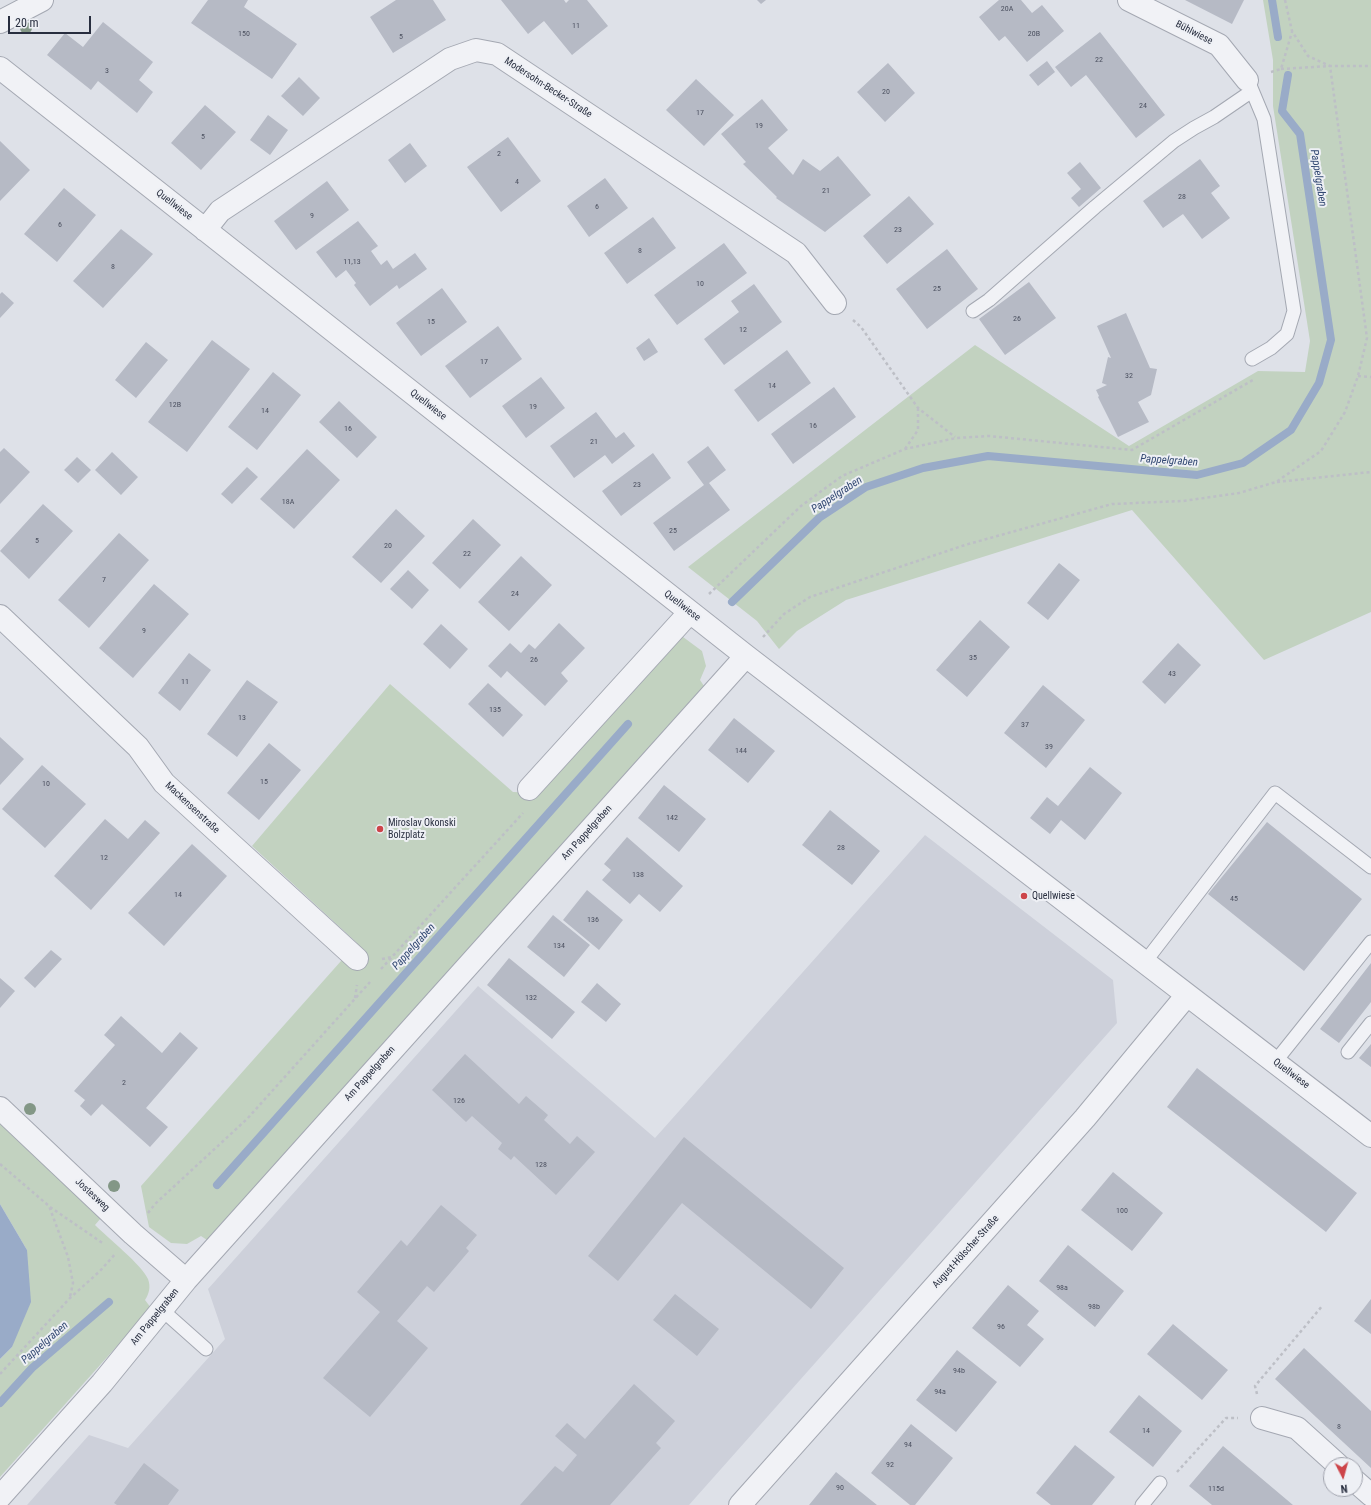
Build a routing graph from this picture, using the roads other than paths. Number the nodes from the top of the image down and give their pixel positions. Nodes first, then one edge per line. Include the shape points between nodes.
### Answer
1 (42, 0) edge
2 (1129, 0) edge
3 (0, 22) edge
4 (0, 68) edge
5 (1249, 86) junction
6 (205, 230) junction
7 (835, 303) road end
8 (973, 311) dead end
9 (1252, 358) dead end
10 (690, 612) junction
11 (0, 616) edge
12 (746, 656) junction
13 (529, 789) road end
14 (1371, 867) edge
15 (1371, 942) edge
16 (357, 959) dead end
17 (1145, 962) junction
18 (1187, 995) junction
19 (1371, 1023) edge
20 (1348, 1052) dead end
21 (1275, 1062) junction
22 (0, 1108) edge
23 (1369, 1130) edge
24 (186, 1280) junction
25 (161, 1310) junction
26 (206, 1349) dead end
27 (1262, 1418) dead end
28 (1329, 1457) edge
29 (1160, 1483) dead end
30 (1363, 1488) edge
31 (1371, 1495) edge
32 (0, 1497) edge
33 (740, 1505) edge
34 (1142, 1505) edge

1 - 3 street
2 - 5 street, Bühlwiese via 1219,45
4 - 6 street, Quellwiese
5 - 8 lane via 1214,117 1174,141
5 - 9 lane via 1264,119 1294,311 1287,334 1271,348
6 - 7 street, Modersohn-Becker-Straße via 220,211 450,59 476,50 497,54 796,253
6 - 10 street, Quellwiese
10 - 12 street, Quellwiese
10 - 13 street
11 - 16 street, Mackensenstraße via 138,747 164,783
12 - 17 street, Quellwiese
12 - 24 street, Am Pappelgraben
14 - 17 lane via 1275,793
15 - 21 lane
17 - 18 street, Quellwiese
18 - 21 street, Quellwiese
18 - 33 street, August-Hölscher-Straße via 1085,1118
19 - 20 lane
21 - 23 street, Quellwiese
22 - 24 street, Jostesweg via 126,1242
24 - 25 street, Am Pappelgraben
25 - 26 lane
25 - 32 street, Am Pappelgraben via 102,1383
27 - 28 street via 1297,1428
29 - 34 lane
30 - 31 street

